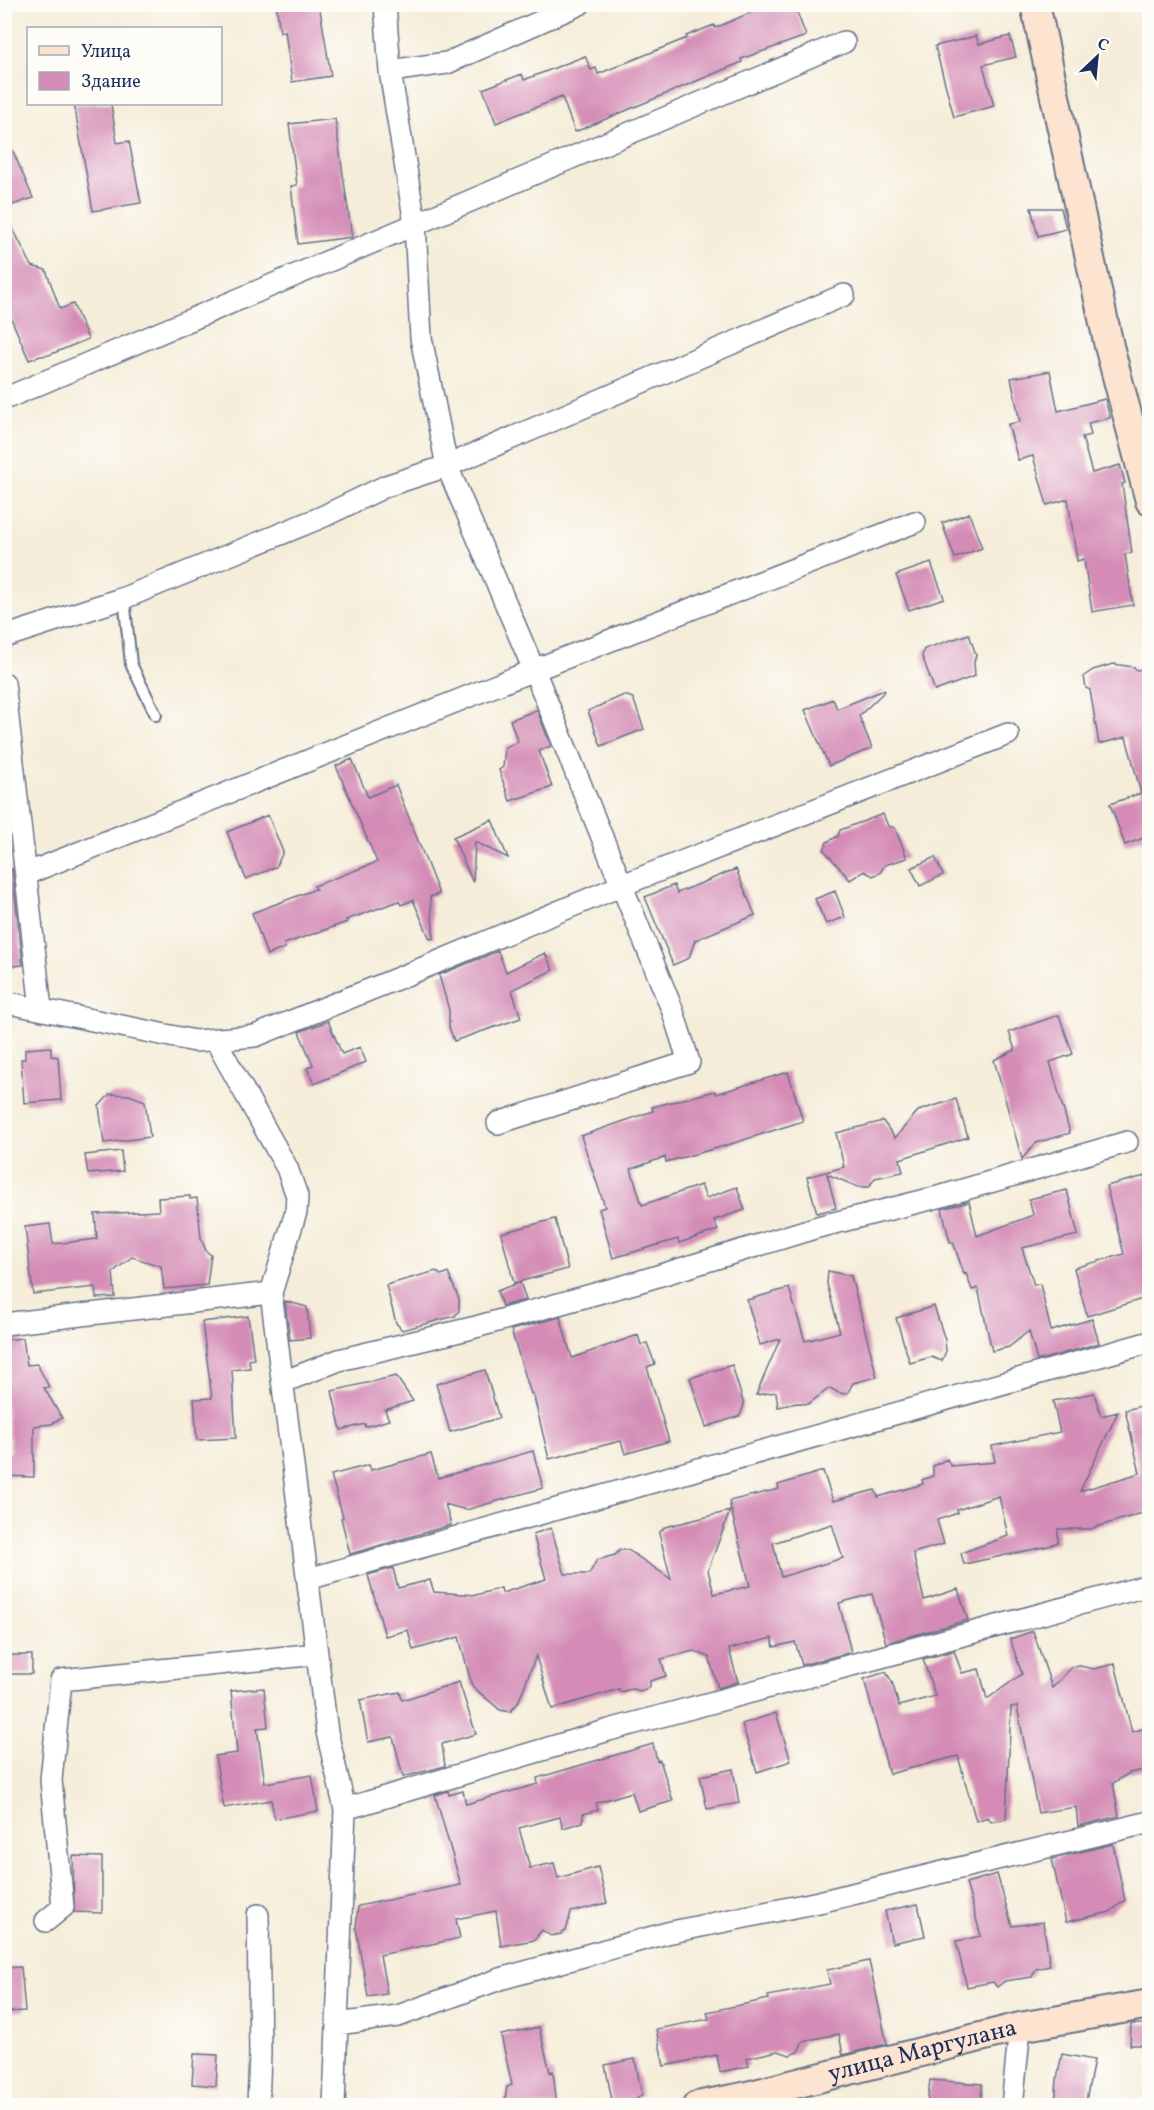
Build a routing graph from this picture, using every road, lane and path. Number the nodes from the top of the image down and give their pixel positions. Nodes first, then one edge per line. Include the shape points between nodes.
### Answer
1 (385, 4) edge
2 (580, 4) edge
3 (1035, 4) edge
4 (844, 42) dead end
5 (390, 71) junction
6 (415, 224) junction
7 (844, 295) dead end
8 (4, 399) edge
9 (447, 466) junction
10 (1149, 501) edge
11 (915, 522) dead end
12 (124, 598) junction
13 (4, 638) edge
14 (534, 670) junction
15 (4, 682) edge
16 (156, 715) dead end
17 (1008, 734) dead end
18 (26, 874) junction
19 (621, 886) junction
20 (4, 1002) edge
21 (41, 1009) junction
22 (216, 1039) junction
23 (498, 1123) dead end
24 (1127, 1142) dead end
25 (271, 1293) junction
26 (4, 1324) edge
27 (1149, 1342) edge
28 (283, 1382) junction
29 (308, 1579) junction
30 (1149, 1585) edge
31 (317, 1654) junction
32 (345, 1809) junction
33 (1149, 1822) edge
34 (258, 1916) dead end
35 (46, 1921) dead end
36 (1149, 2004) edge
37 (337, 2024) junction
38 (1020, 2027) junction
39 (742, 2101) edge
40 (258, 2106) edge
41 (334, 2106) edge
42 (697, 2106) edge
43 (1012, 2106) edge

1 - 5 street
2 - 5 street via 447,63
3 - 10 street via 1108,346
4 - 6 street
5 - 6 street
6 - 8 street
6 - 9 street via 421,338
7 - 9 street
9 - 12 street via 386,486 322,517
9 - 14 street
11 - 14 street
12 - 13 street
12 - 16 lane via 131,664
14 - 18 street
14 - 19 street
15 - 18 street
17 - 19 street
18 - 21 street
19 - 22 street via 255,1036
19 - 23 street via 672,1009 689,1062
20 - 21 street
21 - 22 street via 195,1041
22 - 25 street via 287,1168 297,1196 296,1212
24 - 28 street via 471,1328 339,1360
25 - 26 street
25 - 28 street
27 - 29 street
28 - 29 street
29 - 31 street
30 - 32 street via 609,1730
31 - 32 street via 327,1732
31 - 35 street via 61,1680 51,1780 63,1907
32 - 37 street
33 - 37 street via 819,1902 667,1933 500,1979 398,2016
34 - 40 street
36 - 38 street, улица Маргулана
37 - 41 street
38 - 39 street, улица Маргулана
38 - 43 street
39 - 42 street, улица Маргулана

